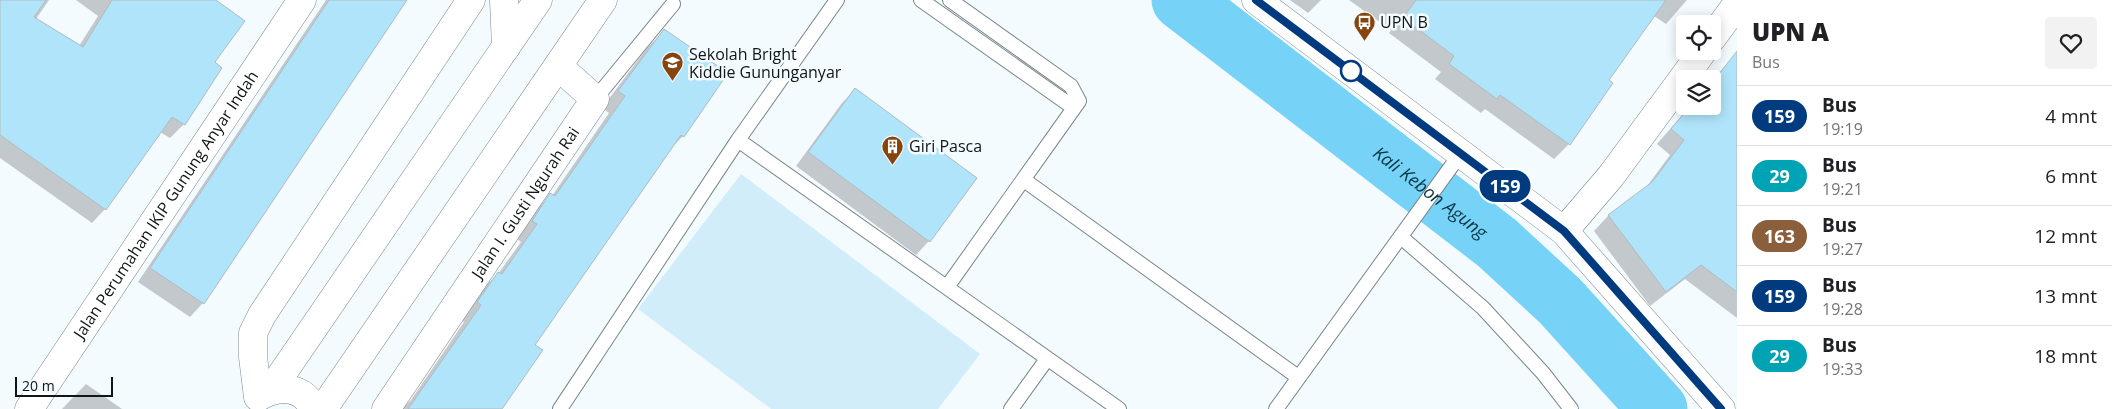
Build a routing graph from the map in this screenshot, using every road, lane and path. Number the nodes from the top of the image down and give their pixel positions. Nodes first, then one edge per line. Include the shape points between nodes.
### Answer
1 (302, 0) edge
2 (472, 0) edge
3 (504, 0) edge
4 (538, 0) edge
5 (603, 0) edge
6 (837, 0) edge
7 (921, 0) edge
8 (950, 0) edge
9 (1256, 0) edge
10 (673, 4) dead end
11 (1737, 4) edge
12 (1721, 26) edge
13 (506, 47) junction
14 (1696, 60) edge
15 (558, 66) junction
16 (595, 99) junction
17 (1080, 101) junction
18 (738, 140) junction
19 (1456, 161) junction
20 (1024, 180) junction
21 (1564, 231) junction
22 (1400, 236) junction
23 (947, 287) junction
24 (1047, 359) junction
25 (1298, 377) junction
26 (260, 398) edge
27 (29, 409) edge
28 (313, 409) edge
29 (324, 409) edge
30 (386, 409) edge
31 (560, 409) edge
32 (1011, 409) edge
33 (1119, 409) edge
34 (1276, 409) edge
35 (1572, 409) edge
36 (1721, 409) edge

1 - 27 street, Jalan Perumahan IKIP Gunung Anyar Indah
2 - 26 street via 262,315 254,333 253,358
3 - 13 street
4 - 13 street
5 - 15 street
6 - 18 lane
7 - 17 lane via 1066,102
8 - 17 lane via 1071,86
9 - 19 street
10 - 16 lane, Jalan I. Gusti Ngurah Rai
11 - 12 street
13 - 26 street
14 - 21 street via 1611,176
15 - 16 street
15 - 29 street
16 - 30 street, Jalan I. Gusti Ngurah Rai
17 - 20 lane
18 - 23 lane
18 - 31 lane
19 - 21 street
19 - 22 lane
20 - 23 lane
20 - 25 lane
21 - 36 street
22 - 25 lane
22 - 35 lane via 1483,308
23 - 24 lane
24 - 32 lane
24 - 33 lane
25 - 34 lane
26 - 28 street via 286,388 301,394

